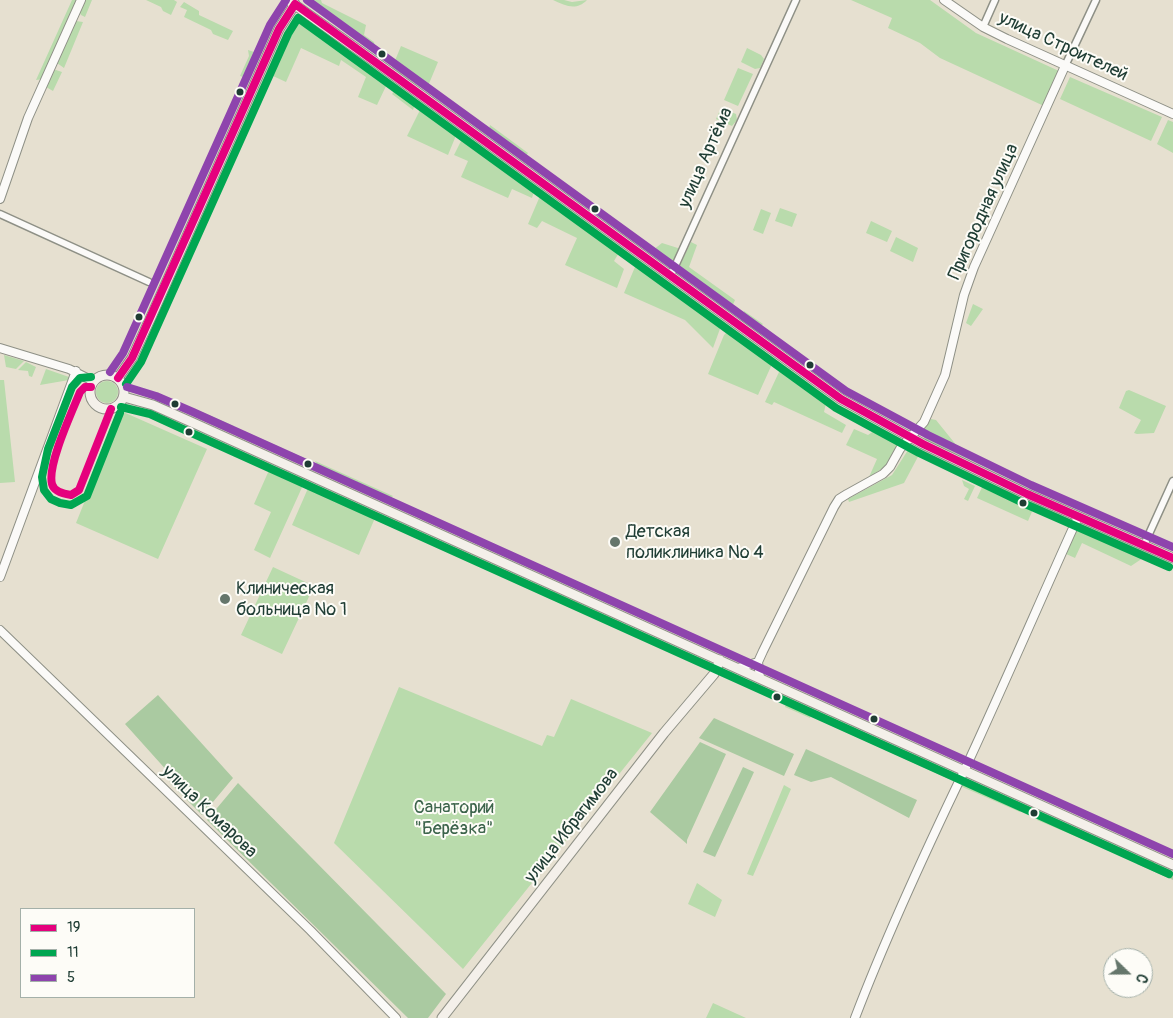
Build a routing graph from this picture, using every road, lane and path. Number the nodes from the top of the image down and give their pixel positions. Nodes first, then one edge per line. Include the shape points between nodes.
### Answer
1 (81, 0) edge
2 (796, 0) edge
3 (944, 0) edge
4 (995, 0) edge
5 (1096, 0) edge
6 (293, 1) edge
7 (983, 27) junction
8 (1065, 66) junction
9 (1173, 114) edge
10 (0, 199) edge
11 (0, 214) edge
12 (671, 275) junction
13 (149, 282) dead end
14 (0, 348) edge
15 (76, 371) junction
16 (118, 378) junction
17 (94, 381) junction
18 (124, 397) junction
19 (911, 438) junction
20 (1173, 481) edge
21 (1078, 517) junction
22 (1144, 545) junction
23 (1173, 558) edge
24 (0, 577) edge
25 (0, 630) edge
26 (720, 660) junction
27 (758, 662) junction
28 (738, 668) junction
29 (714, 674) junction
30 (760, 678) junction
31 (964, 770) junction
32 (1173, 865) edge
33 (396, 1018) edge
34 (442, 1018) edge
35 (855, 1018) edge

1 - 10 street via 28,118
2 - 12 street, улица Артёма
3 - 7 street, улица Строителей
4 - 7 street
5 - 8 street, Пригородная улица
6 - 12 main road
6 - 16 main road via 132,358
7 - 8 street, улица Строителей
8 - 9 street, улица Строителей
8 - 19 street, Пригородная улица via 967,285 945,375 924,422
11 - 13 street
12 - 19 main road via 835,395
14 - 15 street
15 - 17 street
15 - 24 street
16 - 17 main road via 105,375
16 - 18 main road
17 - 18 main road via 90,397 96,406 115,407
18 - 26 main road via 184,419
19 - 21 main road
19 - 27 street, Пригородная улица via 883,474 839,499
20 - 22 street
21 - 22 main road
21 - 31 street
22 - 23 main road
25 - 33 street, улица Комарова via 310,930
26 - 28 main road
26 - 29 main road, улица Ибрагимова
27 - 28 street
27 - 30 street
28 - 29 main road
28 - 30 main road
29 - 34 main road, улица Ибрагимова via 664,733
30 - 31 main road
31 - 32 main road
31 - 35 street

